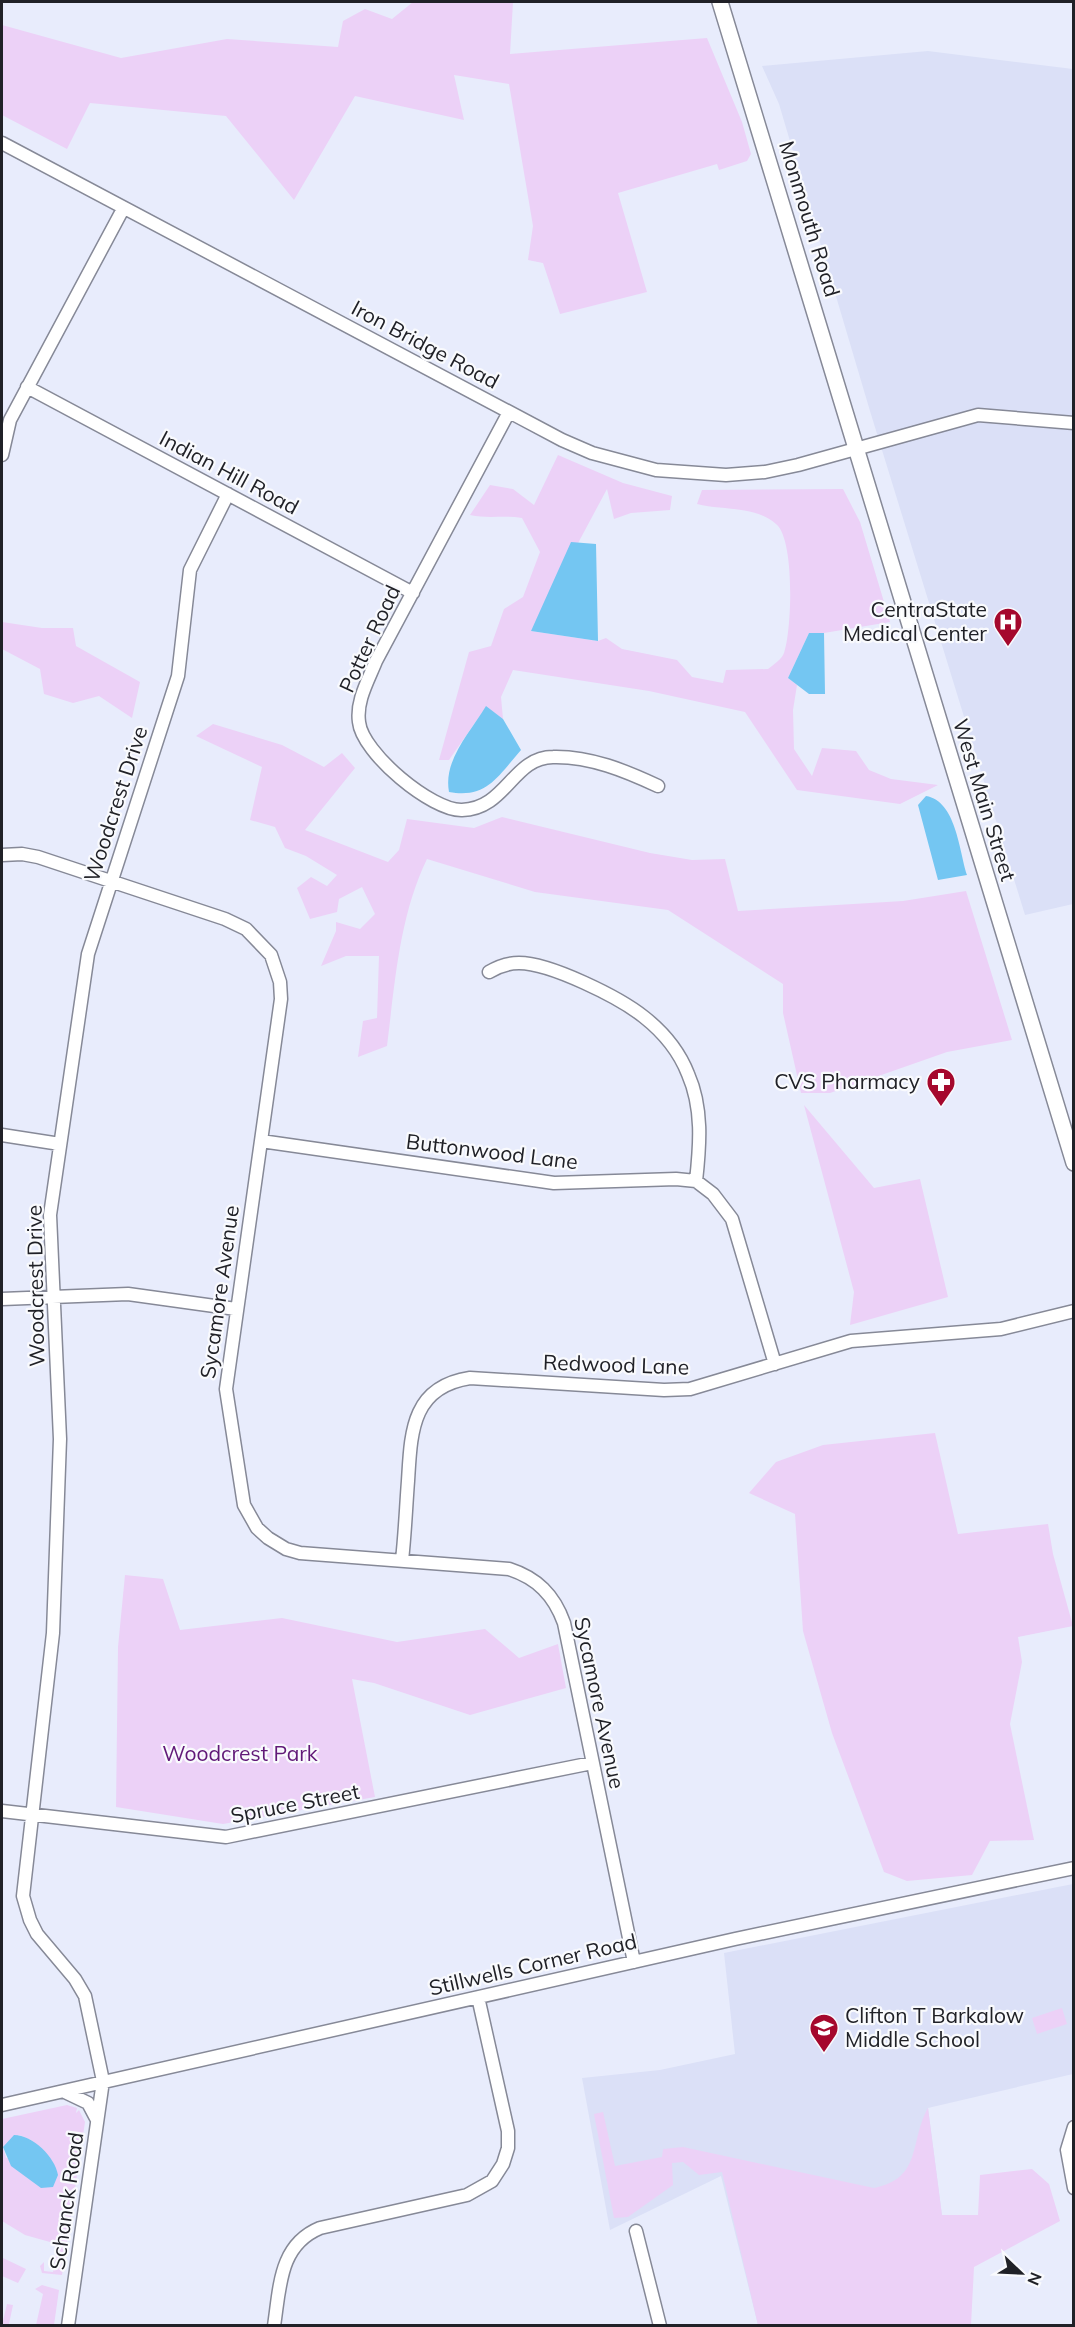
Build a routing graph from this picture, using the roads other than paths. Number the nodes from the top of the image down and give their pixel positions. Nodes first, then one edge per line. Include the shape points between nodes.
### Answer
1 (720, 2) edge
2 (2, 143) edge
3 (123, 210) junction
4 (27, 387) junction
5 (509, 412) junction
6 (1074, 423) edge
7 (857, 449) junction
8 (2, 454) edge
9 (228, 494) junction
10 (413, 593) junction
11 (658, 786) dead end
12 (2, 855) edge
13 (111, 882) junction
14 (489, 972) dead end
15 (2, 1135) edge
16 (261, 1141) junction
17 (60, 1144) junction
18 (1074, 1163) edge
19 (696, 1181) junction
20 (54, 1296) junction
21 (2, 1299) edge
22 (236, 1309) junction
23 (1074, 1311) edge
24 (775, 1364) junction
25 (402, 1560) junction
26 (592, 1763) junction
27 (2, 1811) edge
28 (31, 1814) junction
29 (1074, 1868) edge
30 (634, 1962) junction
31 (478, 1997) junction
32 (103, 2081) junction
33 (63, 2091) junction
34 (2, 2105) edge
35 (98, 2124) junction
36 (1074, 2127) edge
37 (1074, 2188) edge
38 (636, 2231) dead end
39 (68, 2325) edge
40 (274, 2325) edge
41 (660, 2325) edge

1 - 7 main road, Monmouth Road
2 - 3 street, Iron Bridge Road
3 - 4 street
3 - 5 street, Iron Bridge Road
4 - 8 street via 10,420
4 - 9 street, Indian Hill Road
5 - 7 street, Iron Bridge Road via 592,453 656,470 694,474 765,472
5 - 10 street, Potter Road
6 - 7 street, Iron Bridge Road via 978,415
7 - 18 main road, West Main Street
9 - 10 street, Indian Hill Road
9 - 13 street, Woodcrest Drive via 190,570 178,676
10 - 11 street, Potter Road via 372,672 360,701 359,722 372,752 428,798 449,809 483,806 502,793 528,765 552,756 616,767
12 - 13 street, Sycamore Avenue via 38,857
13 - 16 street, Sycamore Avenue via 237,924 256,937 271,955 281,999
13 - 17 street, Woodcrest Drive via 88,954
14 - 19 street via 505,964 521,963 557,973 629,1006 660,1032 684,1064 697,1101 700,1135
15 - 17 street
16 - 19 street, Buttonwood Lane via 554,1183
16 - 22 street, Sycamore Avenue
17 - 20 street, Woodcrest Drive via 50,1215
19 - 24 street via 713,1194 732,1219
20 - 21 street
20 - 22 street via 128,1294
20 - 28 street, Woodcrest Drive via 60,1439 53,1633
22 - 25 street, Sycamore Avenue via 226,1389 240,1490 250,1517 268,1538 300,1553
23 - 24 street, Redwood Lane via 1001,1329 851,1341
24 - 25 street, Redwood Lane via 702,1387 679,1390 470,1378 443,1387 425,1401 412,1427
25 - 26 street, Sycamore Avenue via 509,1569 530,1578 549,1594 564,1623
26 - 28 street, Spruce Street via 226,1837
26 - 30 street, Sycamore Avenue
27 - 28 street, Spruce Street
28 - 32 street, Woodcrest Drive via 24,1906 37,1934 75,1978 85,1996
29 - 30 street, Stillwells Corner Road
30 - 31 street, Stillwells Corner Road
31 - 32 street, Stillwells Corner Road
31 - 40 street via 508,2136 499,2173 487,2185 467,2195 320,2228 306,2235 292,2248 284,2264
32 - 33 street, Stillwells Corner Road
32 - 35 street, Schanck Road
33 - 34 street, Stillwells Corner Road
33 - 35 street via 90,2105
35 - 39 street, Schanck Road
36 - 37 street via 1068,2150
38 - 41 street

